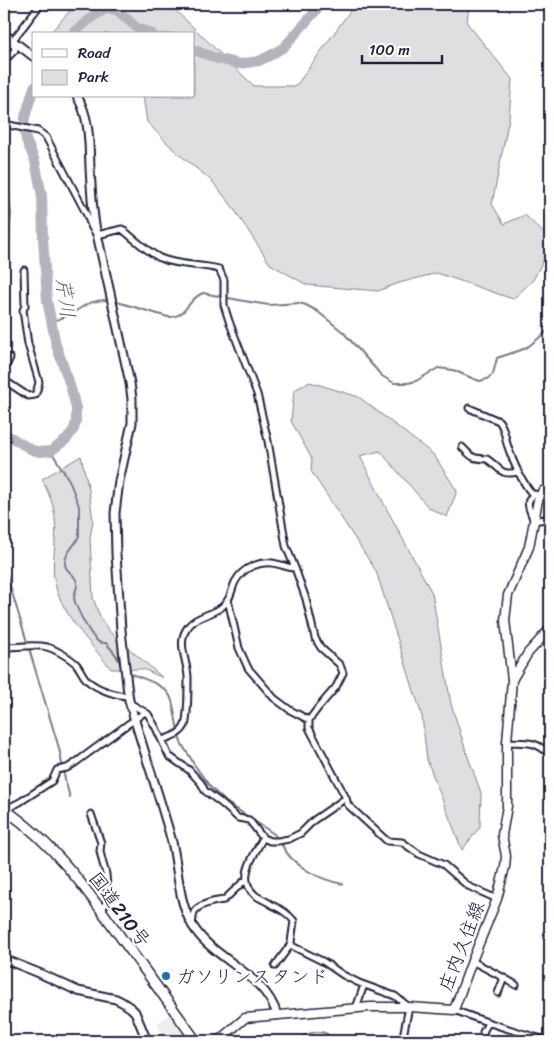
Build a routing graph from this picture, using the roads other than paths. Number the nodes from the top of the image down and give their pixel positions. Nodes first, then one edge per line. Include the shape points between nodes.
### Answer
1 (41, 4) edge
2 (4, 34) edge
3 (16, 43) junction
4 (4, 50) edge
5 (32, 55) edge
6 (4, 61) edge
7 (78, 98) edge
8 (4, 124) edge
9 (4, 174) edge
10 (97, 235) junction
11 (4, 261) edge
12 (24, 270) dead end
13 (4, 356) edge
14 (4, 370) edge
15 (4, 380) edge
16 (469, 408) dead end
17 (462, 447) dead end
18 (518, 472) junction
19 (550, 486) edge
20 (542, 492) junction
21 (533, 495) junction
22 (550, 518) edge
23 (534, 521) junction
24 (295, 568) junction
25 (228, 600) junction
26 (550, 629) edge
27 (4, 647) edge
28 (512, 680) junction
29 (128, 692) junction
30 (130, 705) junction
31 (145, 712) junction
32 (135, 720) junction
33 (309, 720) junction
34 (162, 740) junction
35 (507, 742) junction
36 (550, 755) edge
37 (346, 798) junction
38 (5, 810) edge
39 (91, 814) dead end
40 (263, 838) junction
41 (246, 882) junction
42 (497, 899) junction
43 (102, 910) junction
44 (192, 924) junction
45 (291, 944) junction
46 (4, 959) edge
47 (472, 961) junction
48 (275, 966) dead end
49 (504, 978) junction
50 (364, 985) junction
51 (516, 985) dead end
52 (498, 993) dead end
53 (409, 1007) junction
54 (356, 1008) junction
55 (454, 1010) junction
56 (277, 1015) junction
57 (488, 1023) junction
58 (147, 1041) edge
59 (196, 1041) edge
60 (218, 1041) edge
61 (402, 1041) edge
62 (485, 1041) edge
63 (549, 1041) edge

1 - 3 street via 28,18
2 - 3 street
3 - 4 street
3 - 5 street
3 - 6 street via 15,50
7 - 10 street via 88,128
8 - 10 street via 38,131 46,137
9 - 11 street via 7,214
10 - 24 street via 122,229 159,257 219,269 224,280 228,322 257,394 286,546
10 - 29 street via 131,392 129,438 115,513
12 - 15 street via 28,344 39,382 34,394 28,396
13 - 14 street via 10,358
16 - 18 street via 499,421
17 - 18 street via 472,457 487,459 504,473
18 - 21 street
19 - 20 main road
20 - 21 street
20 - 23 main road, 庄内久住線
21 - 23 street via 528,505
22 - 23 street
23 - 28 main road, 庄内久住線 via 529,547 506,605
24 - 25 street via 260,563 244,570
24 - 33 street via 315,638 340,665 343,673 336,688
25 - 33 street via 239,648 248,668 274,698
25 - 34 street via 222,607 190,623 184,632 182,645 188,692 186,723 182,731
26 - 28 main road, 庄内久住線 via 528,653
27 - 29 street via 49,647 79,666 89,683 119,695
28 - 35 main road, 庄内久住線
29 - 30 street
30 - 31 street
30 - 32 street
31 - 32 street
31 - 34 street
32 - 38 street via 71,766 57,770 52,780
32 - 44 street via 172,842 184,908
33 - 37 street via 308,728
34 - 40 street via 169,756 189,770 205,791 238,818 249,820
35 - 36 street via 538,744
35 - 42 main road, 庄内久住線 via 507,806 502,835 506,856
37 - 40 street via 289,839 270,841
37 - 42 street via 348,805 387,841 402,842 444,865 468,886
38 - 43 highway, 国道210号 via 62,861
39 - 43 street via 101,843 107,881 108,899
40 - 41 street via 247,870
41 - 44 street via 224,900 197,909
41 - 45 street via 256,896 286,912 294,921
42 - 47 main road, 庄内久住線
43 - 59 highway, 国道210号
44 - 56 street via 207,944 254,981 273,1004
45 - 48 street
45 - 50 street
46 - 58 street via 78,991 127,1004 135,1012
47 - 49 street
47 - 55 main road, 庄内久住線
49 - 51 street
49 - 52 street
50 - 53 street via 395,996
50 - 54 street
53 - 54 main road, 庄内久住線
53 - 55 main road, 庄内久住線
53 - 61 street
54 - 56 main road, 庄内久住線
55 - 57 street
56 - 60 main road, 庄内久住線 via 245,1018
57 - 62 street via 483,1032
57 - 63 street

